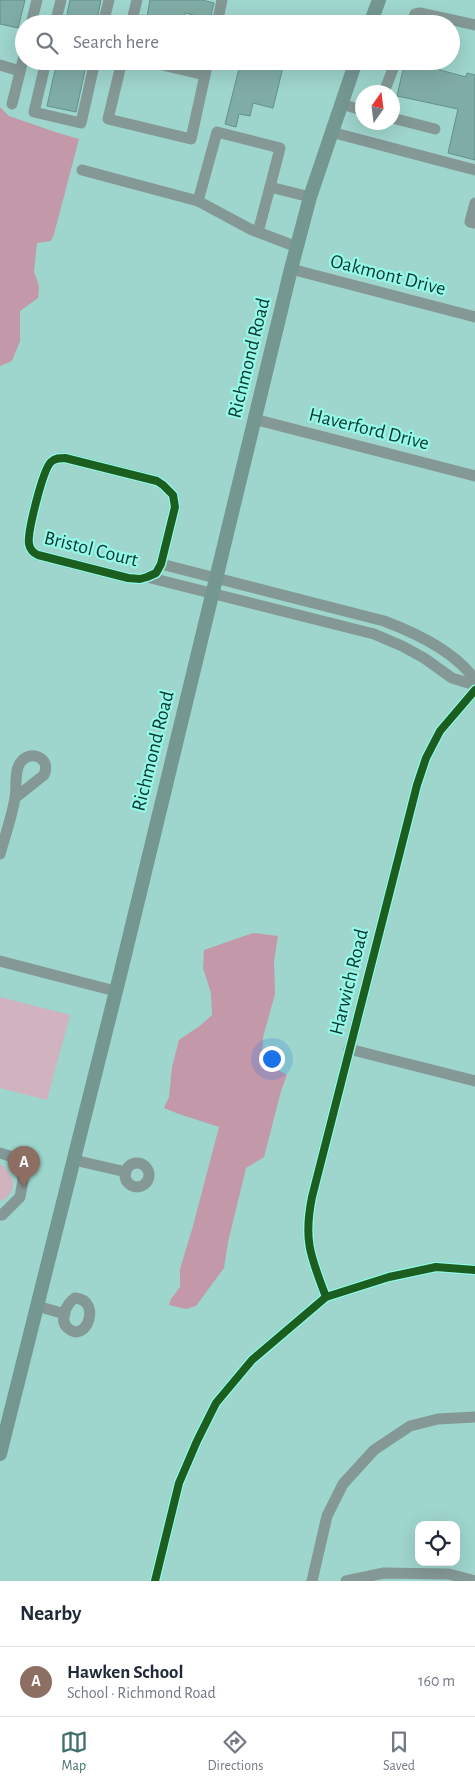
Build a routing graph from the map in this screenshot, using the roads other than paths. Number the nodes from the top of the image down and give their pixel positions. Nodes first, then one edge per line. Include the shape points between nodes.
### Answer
1 (37, 0) edge
2 (61, 0) edge
3 (109, 0) edge
4 (137, 0) edge
5 (222, 0) edge
6 (378, 0) edge
7 (33, 15) edge
8 (57, 15) edge
9 (105, 15) edge
10 (133, 15) edge
11 (219, 15) edge
12 (373, 15) edge
13 (415, 15) edge
14 (430, 15) edge
15 (460, 22) edge
16 (475, 25) edge
17 (0, 65) edge
18 (15, 70) edge
19 (17, 70) edge
20 (44, 70) edge
21 (93, 70) edge
22 (120, 70) edge
23 (184, 70) edge
24 (206, 70) edge
25 (353, 70) edge
26 (393, 70) edge
27 (20, 71) joint
28 (205, 75) junction
29 (387, 85) edge
30 (12, 104) dead end
31 (341, 104) junction
32 (355, 108) edge
33 (400, 120) edge
34 (436, 129) dead end
35 (331, 132) junction
36 (82, 170) dead end
37 (475, 170) edge
38 (270, 186) junction
39 (310, 197) junction
40 (198, 201) junction
41 (475, 203) edge
42 (475, 223) edge
43 (258, 232) junction
44 (297, 247) junction
45 (291, 269) junction
46 (475, 316) edge
47 (254, 419) junction
48 (475, 476) edge
49 (161, 564) junction
50 (147, 578) junction
51 (216, 578) junction
52 (212, 593) junction
53 (475, 680) edge
54 (475, 684) edge
55 (475, 690) edge
56 (15, 798) dead end
57 (0, 854) edge
58 (0, 961) edge
59 (115, 991) junction
60 (349, 1049) junction
61 (475, 1081) edge
62 (0, 1153) edge
63 (74, 1160) junction
64 (126, 1172) dead end
65 (0, 1214) edge
66 (475, 1270) edge
67 (326, 1297) junction
68 (37, 1306) junction
69 (64, 1314) dead end
70 (475, 1417) edge
71 (0, 1454) edge
72 (155, 1581) edge
73 (312, 1581) edge
74 (346, 1581) edge
75 (475, 1581) edge

1 - 7 street
2 - 8 street
3 - 9 street
4 - 10 street
5 - 11 street
6 - 12 main road
13 - 14 street
15 - 16 street
17 - 18 street
19 - 27 street
20 - 21 street via 34,112 81,122
22 - 28 street via 108,119 191,139
23 - 28 street
24 - 28 street
25 - 31 main road, Richmond Road
26 - 29 street
27 - 30 street
31 - 32 street
31 - 35 main road, Richmond Road
33 - 34 street
35 - 37 street
35 - 39 main road, Richmond Road
36 - 40 street
38 - 39 street
38 - 40 street via 280,148 217,132
38 - 43 street
39 - 44 main road, Richmond Road
40 - 43 street
41 - 42 street via 470,222
43 - 44 street
44 - 45 main road, Richmond Road
45 - 46 street, Oakmont Drive
45 - 47 main road, Richmond Road
47 - 48 street, Haverford Drive
47 - 51 main road, Richmond Road
49 - 50 street, Bristol Court via 156,573
49 - 50 street, Bristol Court via 176,507 168,490 157,481 65,458 51,462 42,478 30,533 32,550 38,555 128,578
49 - 51 street, Bristol Court
50 - 52 street
51 - 52 main road, Richmond Road
51 - 53 street, Bristol Court via 402,628 444,651
52 - 54 street via 374,634 410,650 452,678
52 - 59 main road, Richmond Road
55 - 60 street, Harwich Road via 440,730 426,758
56 - 57 street
58 - 59 street
59 - 63 main road, Richmond Road
60 - 61 street
60 - 67 street, Harwich Road via 308,1215 308,1243
62 - 65 street via 13,1157 19,1163 23,1180 20,1197
63 - 64 street
63 - 68 main road, Richmond Road
66 - 67 street via 436,1267 389,1277
67 - 72 street via 252,1360 216,1403 179,1483
68 - 69 street
68 - 71 main road, Richmond Road
70 - 73 street via 438,1419 410,1426 374,1450 343,1484 327,1516
74 - 75 street via 384,1573 449,1574

